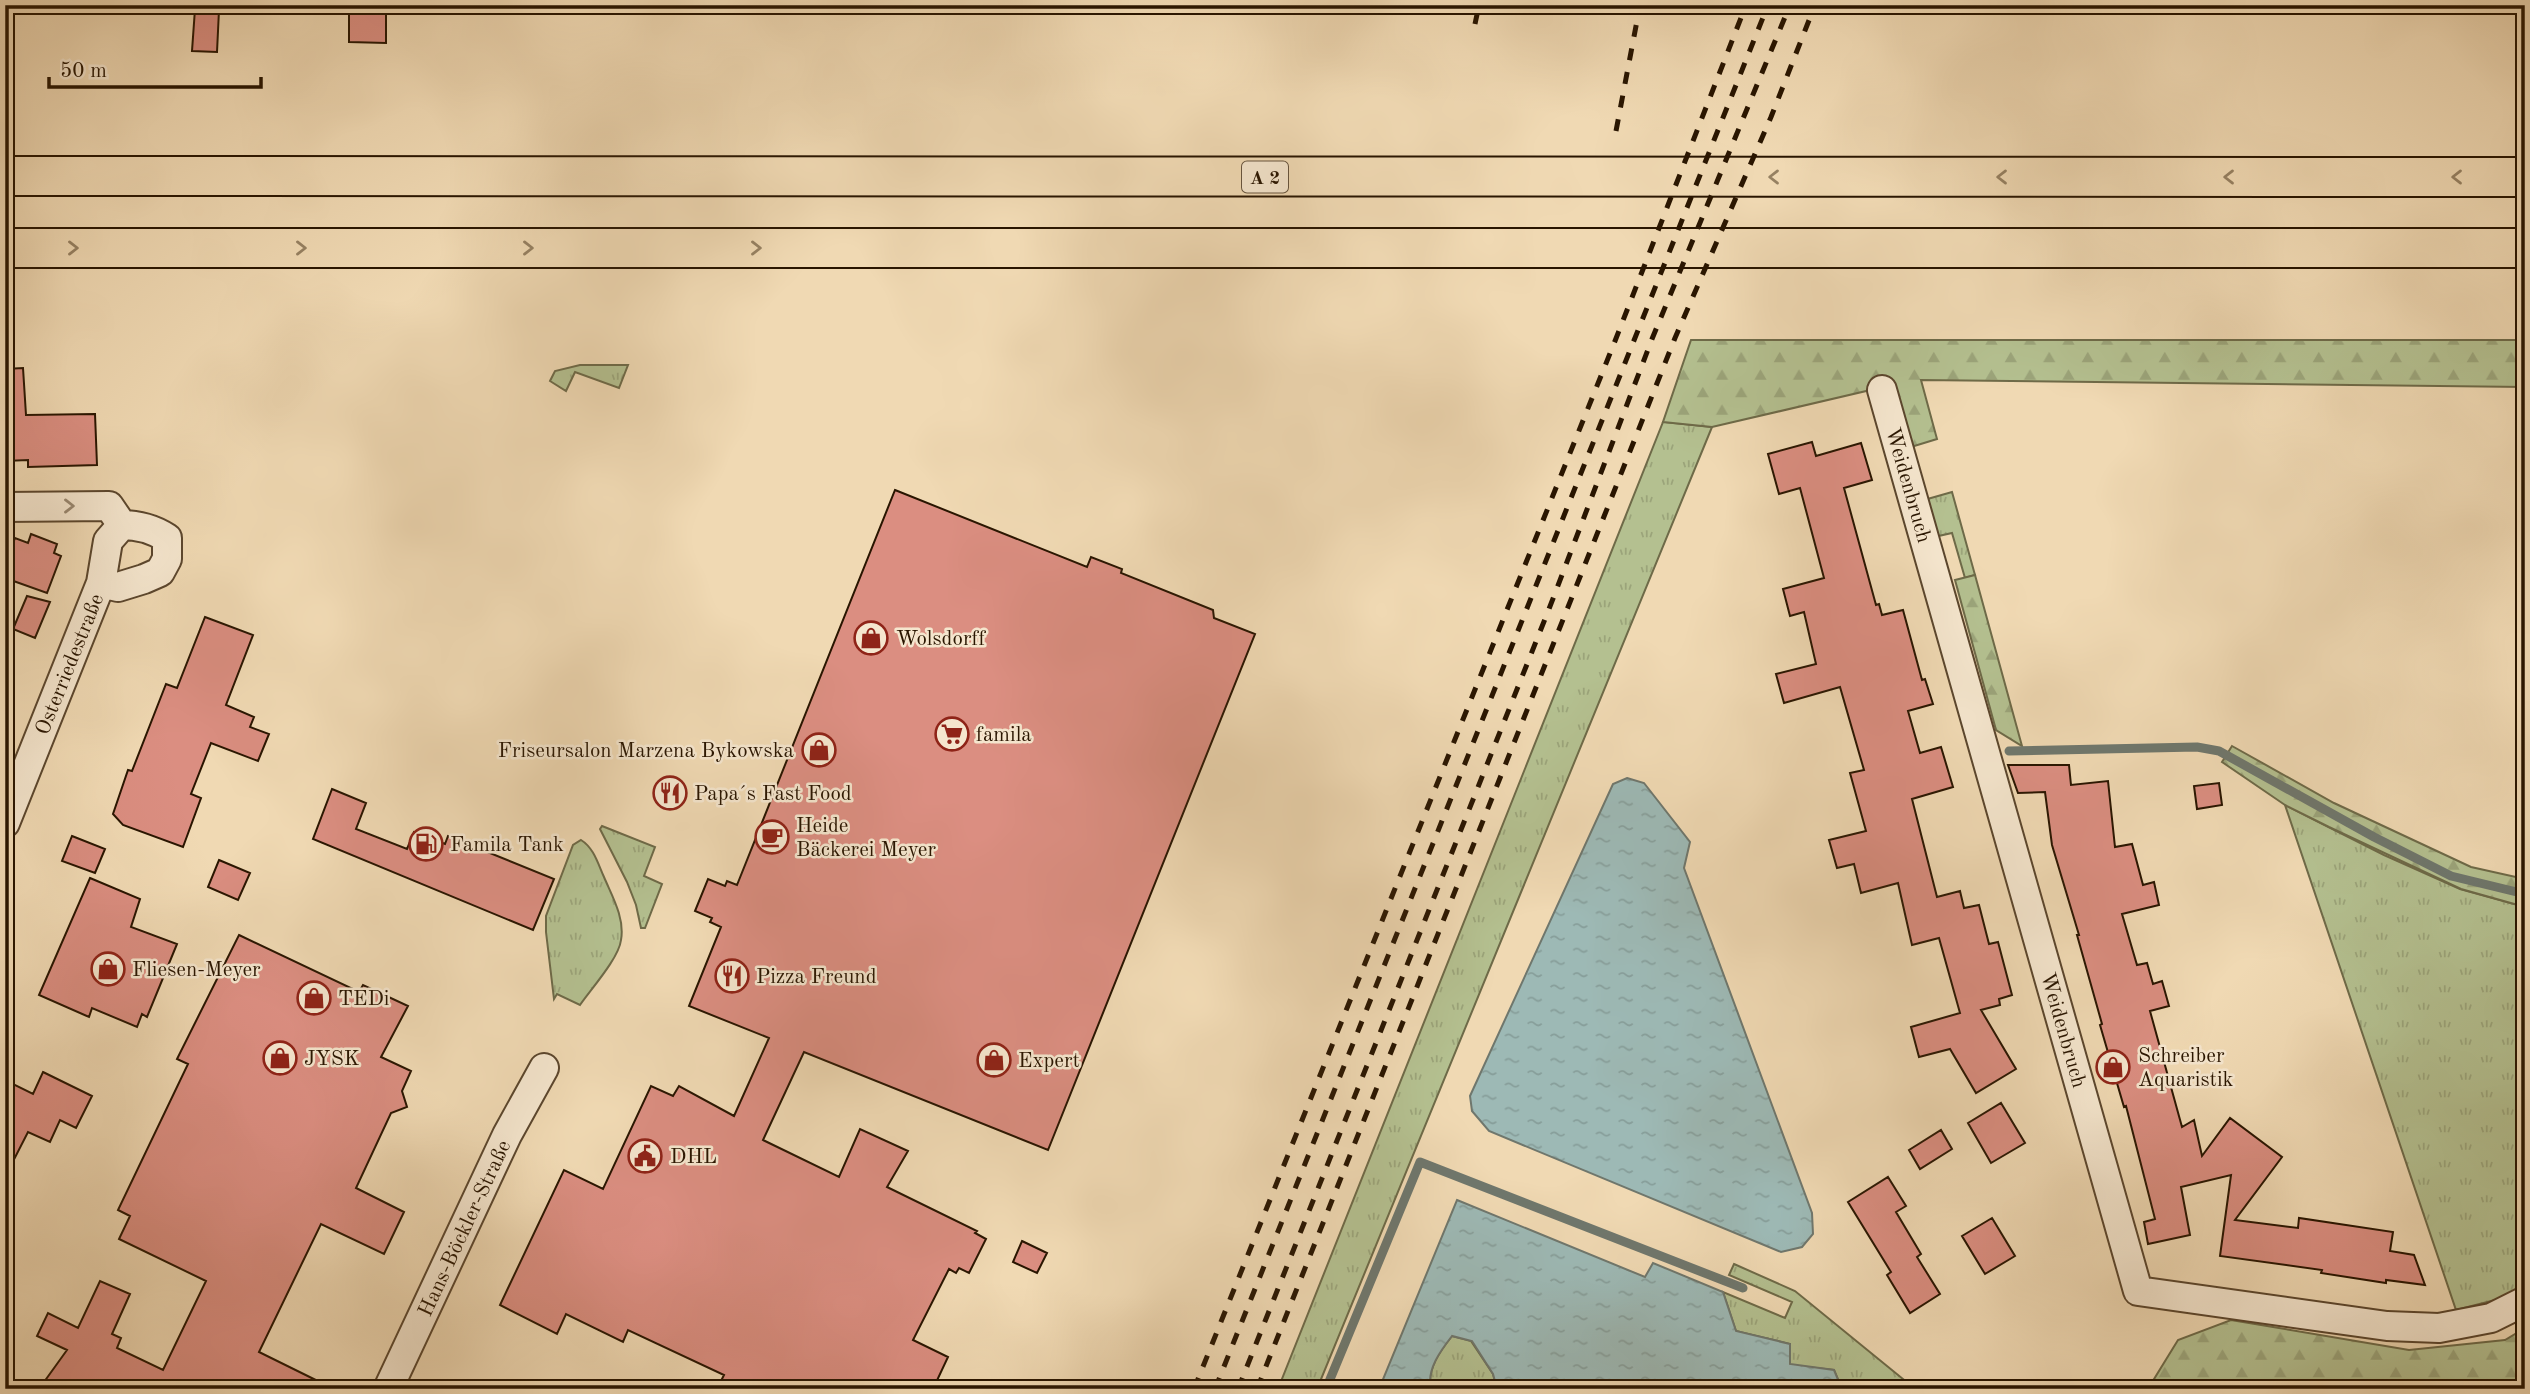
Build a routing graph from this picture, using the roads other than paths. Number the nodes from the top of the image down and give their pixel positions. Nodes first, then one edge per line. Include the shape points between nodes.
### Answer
1 (5, 176) edge
2 (2525, 177) edge
3 (5, 248) edge
4 (2525, 248) edge
5 (1882, 390) dead end
6 (5, 506) edge
7 (122, 525) junction
8 (101, 583) junction
9 (5, 823) edge
10 (544, 1068) dead end
11 (2525, 1301) edge
12 (388, 1389) edge

2 -> 1 highway, A 2
3 -> 4 highway
5 - 11 street, Weidenbruch via 2138,1292 2387,1326 2439,1328 2491,1318
6 -> 7 street via 109,506
7 - 8 street, Osterriedestraße via 108,541
7 - 8 street, Osterriedestraße via 155,530 167,538 167,559 160,572 144,579 118,587
8 - 9 street, Osterriedestraße
10 - 12 street, Hans-Böckler-Straße via 507,1135

